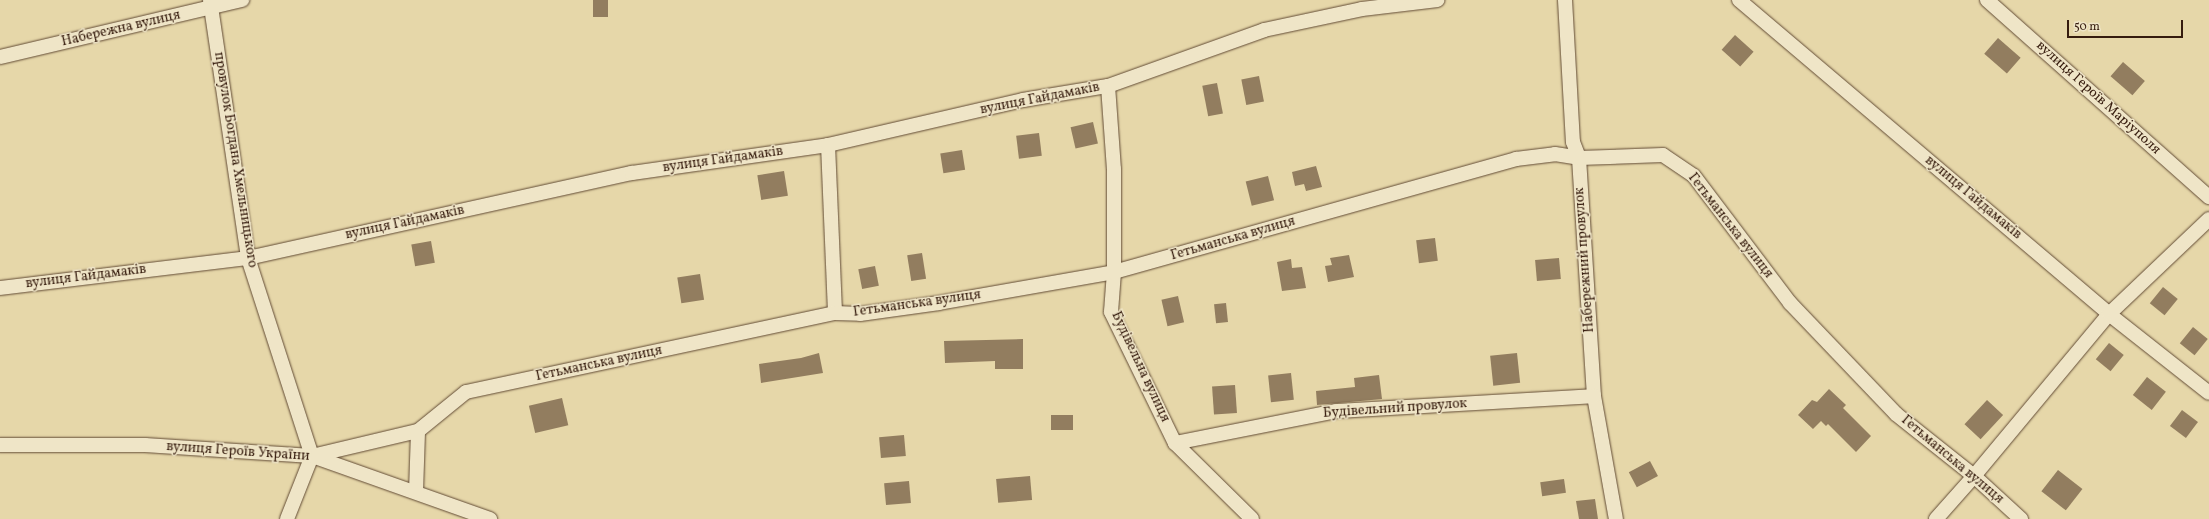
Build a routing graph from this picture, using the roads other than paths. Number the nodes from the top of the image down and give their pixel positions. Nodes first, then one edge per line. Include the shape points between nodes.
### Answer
1 (242, 0) edge
2 (1437, 0) edge
3 (1565, 0) edge
4 (1739, 0) edge
5 (1986, 0) edge
6 (210, 4) edge
7 (0, 57) edge
8 (1108, 86) junction
9 (828, 145) junction
10 (1579, 158) junction
11 (2209, 197) edge
12 (2209, 219) edge
13 (248, 258) junction
14 (1114, 272) junction
15 (0, 288) edge
16 (836, 313) junction
17 (2109, 314) junction
18 (2209, 393) edge
19 (1594, 396) junction
20 (418, 431) junction
21 (1175, 443) junction
22 (0, 444) edge
23 (312, 456) junction
24 (1974, 476) junction
25 (416, 492) junction
26 (287, 519) edge
27 (490, 519) edge
28 (1252, 519) edge
29 (1616, 519) edge
30 (1936, 519) edge
31 (2021, 519) edge

1 - 6 street, Набережна вулиця
2 - 8 street, вулиця Гайдамаків via 1362,9 1264,30
3 - 10 street, Набережний провулок via 1573,142
4 - 17 street, вулиця Гайдамаків
5 - 11 street, вулиця Героїв Маріуполя
6 - 7 street, Набережна вулиця
6 - 13 street, провулок Богдана Хмельницького
8 - 9 street, вулиця Гайдамаків via 1023,100
8 - 14 street, Будівельна вулиця via 1114,169
9 - 13 street, вулиця Гайдамаків via 632,173
9 - 16 street
10 - 14 street, Гетьманська вулиця via 1555,154 1516,159
10 - 19 street, Набережний провулок
10 - 24 street, Гетьманська вулиця via 1663,155 1694,176 1790,303 1896,414
12 - 17 street
13 - 15 street, вулиця Гайдамаків
13 - 23 street, провулок Богдана Хмельницького
14 - 16 street, Гетьманська вулиця via 931,304 860,314
14 - 21 street, Будівельна вулиця via 1111,312
16 - 20 street, Гетьманська вулиця via 466,392
17 - 18 street, вулиця Гайдамаків
17 - 24 street
19 - 21 street, Будівельний провулок via 1336,411
19 - 29 street, Набережний провулок
20 - 23 street, Гетьманська вулиця
20 - 25 street
21 - 28 street, Будівельна вулиця
22 - 23 street, вулиця Героїв України via 145,445
23 - 25 street, вулиця Героїв України
23 - 26 street
24 - 30 street
24 - 31 street, Гетьманська вулиця
25 - 27 street, вулиця Героїв України

